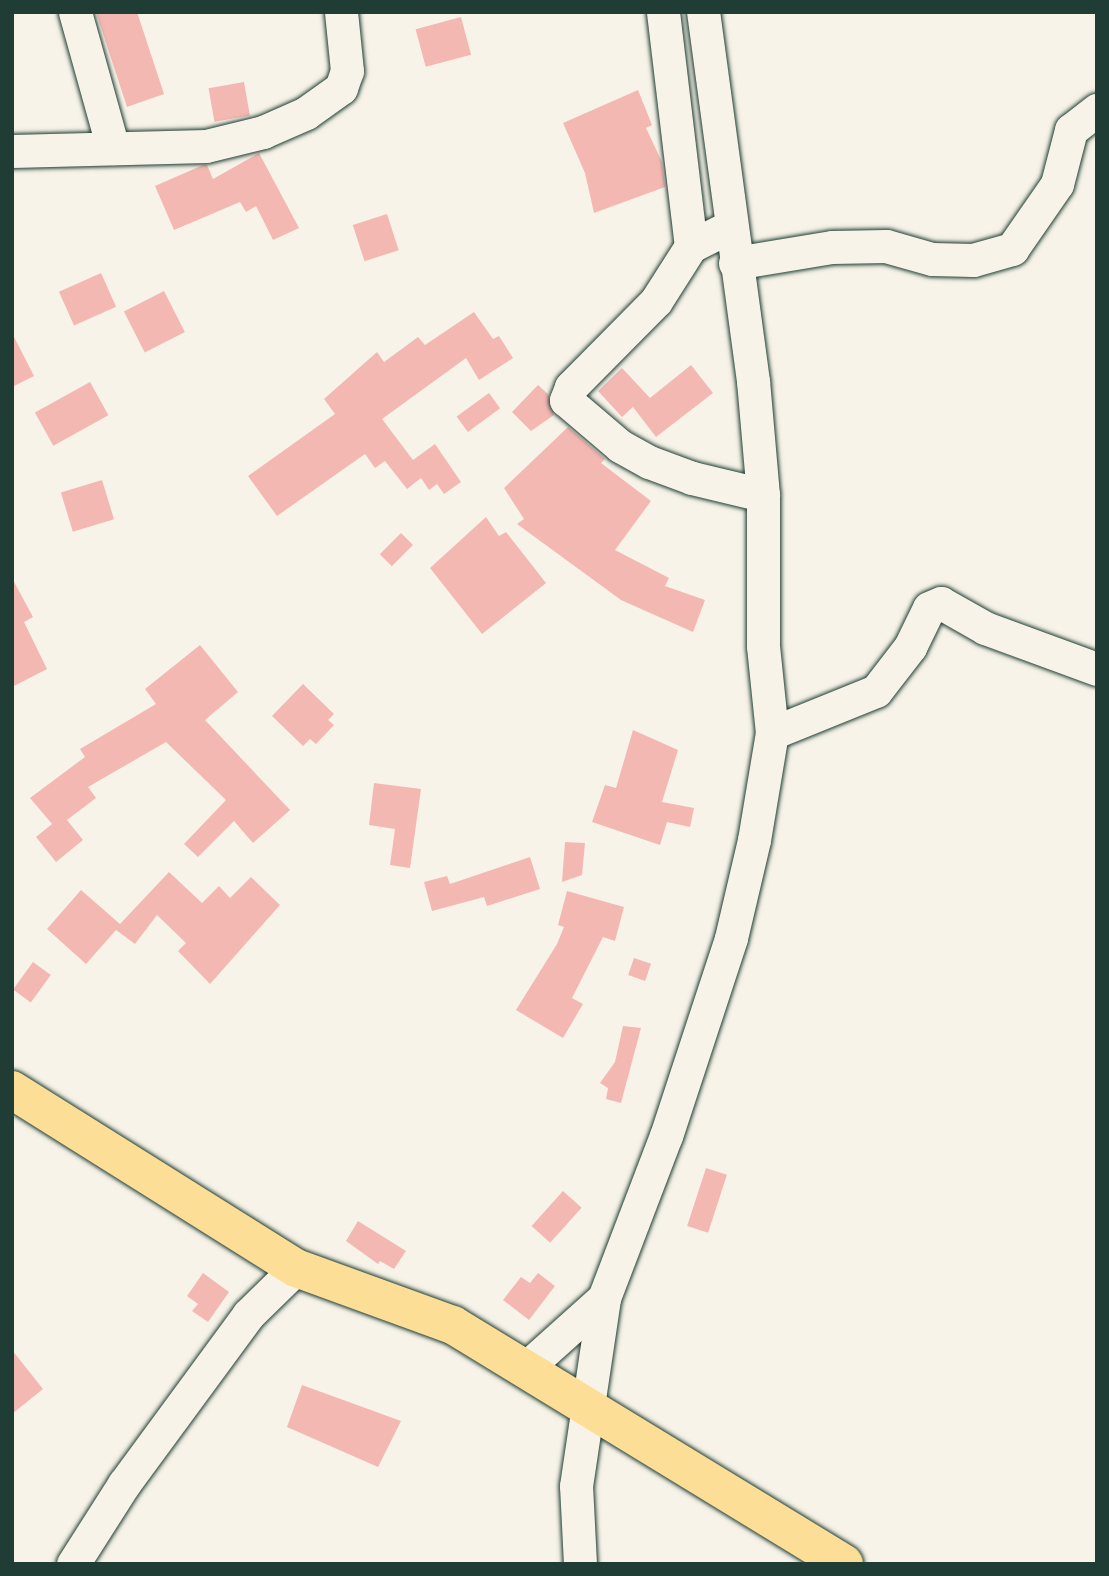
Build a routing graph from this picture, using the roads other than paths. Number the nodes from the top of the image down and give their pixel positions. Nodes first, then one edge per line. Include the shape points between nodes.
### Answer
1 (75, 12) edge
2 (341, 12) edge
3 (663, 12) edge
4 (703, 12) edge
5 (1097, 110) edge
6 (113, 148) junction
7 (12, 151) edge
8 (731, 226) junction
9 (691, 246) junction
10 (735, 263) junction
11 (763, 495) junction
12 (1097, 669) edge
13 (772, 733) junction
14 (12, 1090) edge
15 (296, 1268) junction
16 (604, 1298) junction
17 (527, 1367) junction
18 (591, 1405) junction
19 (73, 1564) edge
20 (580, 1564) edge
21 (844, 1564) edge

1 - 6 street
2 - 6 street via 347,71 341,88 306,113 263,132 206,146
3 - 9 street
4 - 8 street
5 - 10 street via 1071,130 1057,184 1013,249 973,260 932,259 886,246 832,247
6 - 7 street
8 - 9 street
8 - 10 street
9 - 11 street via 656,301 571,387 566,400 620,446 649,461 692,478
10 - 11 street
11 - 13 street via 763,646
12 - 13 street via 985,628 941,603 929,608 910,647 876,691
13 - 16 street via 731,937 670,1125
14 - 15 main road
15 - 17 main road via 453,1325
15 - 19 street via 248,1315 124,1484
16 - 17 street
16 - 18 street
17 - 18 main road
18 - 20 street via 576,1486
18 - 21 main road

